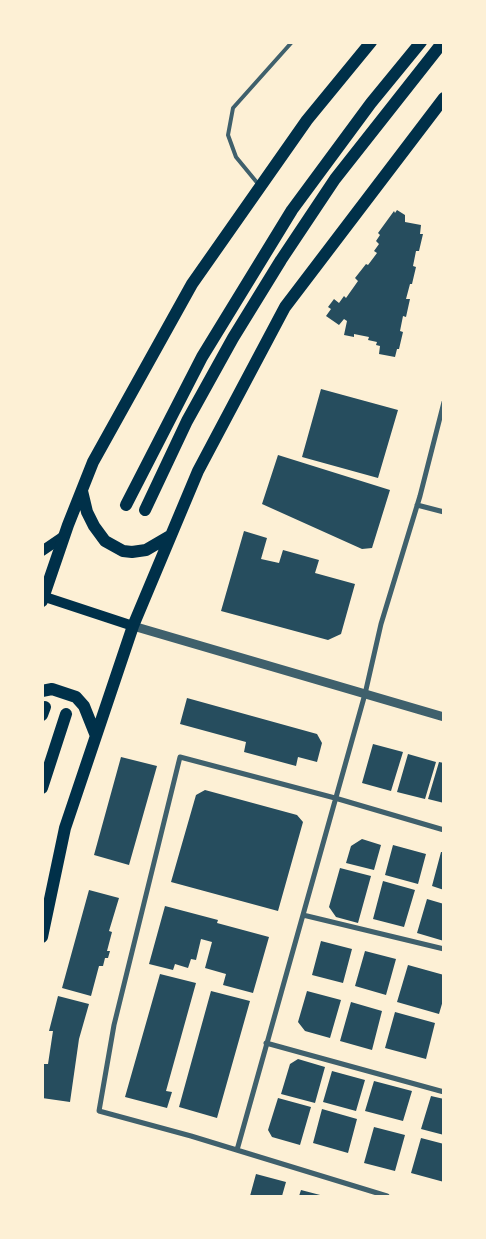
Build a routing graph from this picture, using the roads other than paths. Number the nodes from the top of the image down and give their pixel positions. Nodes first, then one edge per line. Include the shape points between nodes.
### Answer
1 (292, 42) edge
2 (371, 42) edge
3 (420, 42) edge
4 (442, 42) edge
5 (444, 98) edge
6 (260, 187) junction
7 (444, 402) edge
8 (82, 491) junction
9 (126, 505) dead end
10 (417, 505) junction
11 (145, 510) dead end
12 (444, 512) edge
13 (64, 536) junction
14 (170, 536) junction
15 (42, 551) edge
16 (43, 598) edge
17 (133, 626) junction
18 (42, 691) edge
19 (365, 694) junction
20 (66, 714) dead end
21 (444, 717) edge
22 (96, 736) junction
23 (42, 788) edge
24 (335, 798) junction
25 (444, 830) edge
26 (303, 915) junction
27 (42, 937) edge
28 (444, 949) edge
29 (266, 1043) junction
30 (444, 1092) edge
31 (237, 1150) junction
32 (386, 1196) edge

1 - 6 lane via 233,108 228,135 236,157
2 - 6 main road via 307,120
3 - 9 main road via 292,210 202,357
4 - 11 main road via 335,179 282,260 233,338 187,421
5 - 14 main road via 285,307 198,471
6 - 8 main road via 192,284 93,462
7 - 10 street
8 - 13 main road
8 - 14 main road via 94,526 105,541 123,551 146,550
10 - 12 street
10 - 19 street via 381,624
13 - 15 main road
13 - 16 main road
14 - 17 main road
16 - 17 main road
17 - 19 street
17 - 22 main road
18 - 22 main road via 52,690 76,698 84,706
19 - 21 street
19 - 24 street
20 - 23 main road
22 - 27 main road via 65,828
24 - 25 street
24 - 26 street
24 - 31 street via 180,757 114,1025 99,1111
26 - 28 street
26 - 29 street
29 - 30 street
29 - 31 street
31 - 32 street

